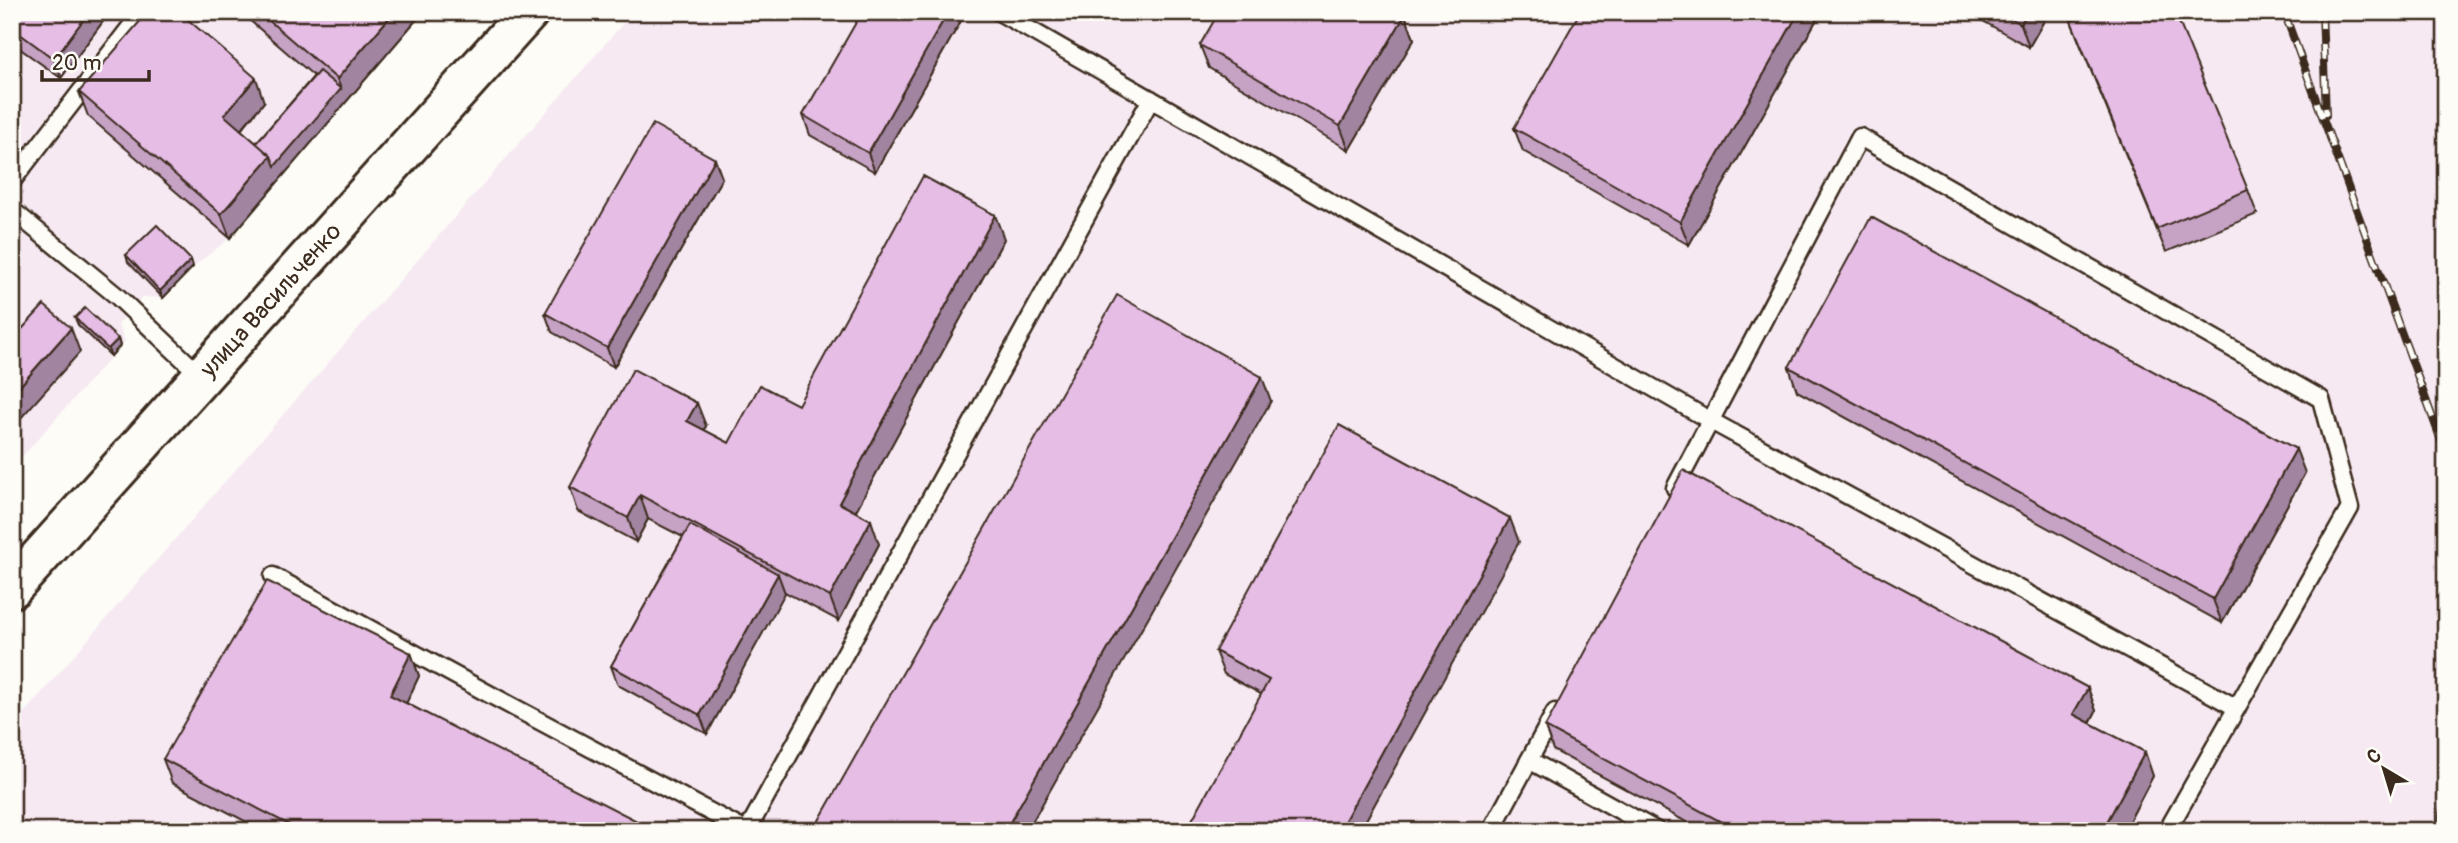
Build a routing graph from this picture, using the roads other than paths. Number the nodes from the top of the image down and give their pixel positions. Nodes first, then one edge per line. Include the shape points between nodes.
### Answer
1 (142, 12) edge
2 (528, 12) edge
3 (999, 12) edge
4 (1151, 99) junction
5 (12, 181) edge
6 (12, 210) edge
7 (202, 377) junction
8 (1711, 421) junction
9 (1665, 506) edge
10 (273, 576) dead end
11 (12, 588) edge
12 (1561, 700) edge
13 (2236, 708) junction
14 (1529, 760) junction
15 (747, 831) edge
16 (1491, 831) edge
17 (1657, 831) edge
18 (2167, 831) edge

1 - 5 lane
2 - 7 main road, улица Васильченко
3 - 4 lane
4 - 8 lane
4 - 15 lane
6 - 7 lane via 117,296
7 - 11 main road, улица Васильченко
8 - 9 lane
8 - 13 lane
8 - 13 lane via 1860,137 2321,399 2350,508
10 - 15 lane
12 - 14 lane
13 - 18 lane
14 - 16 lane
14 - 17 lane

